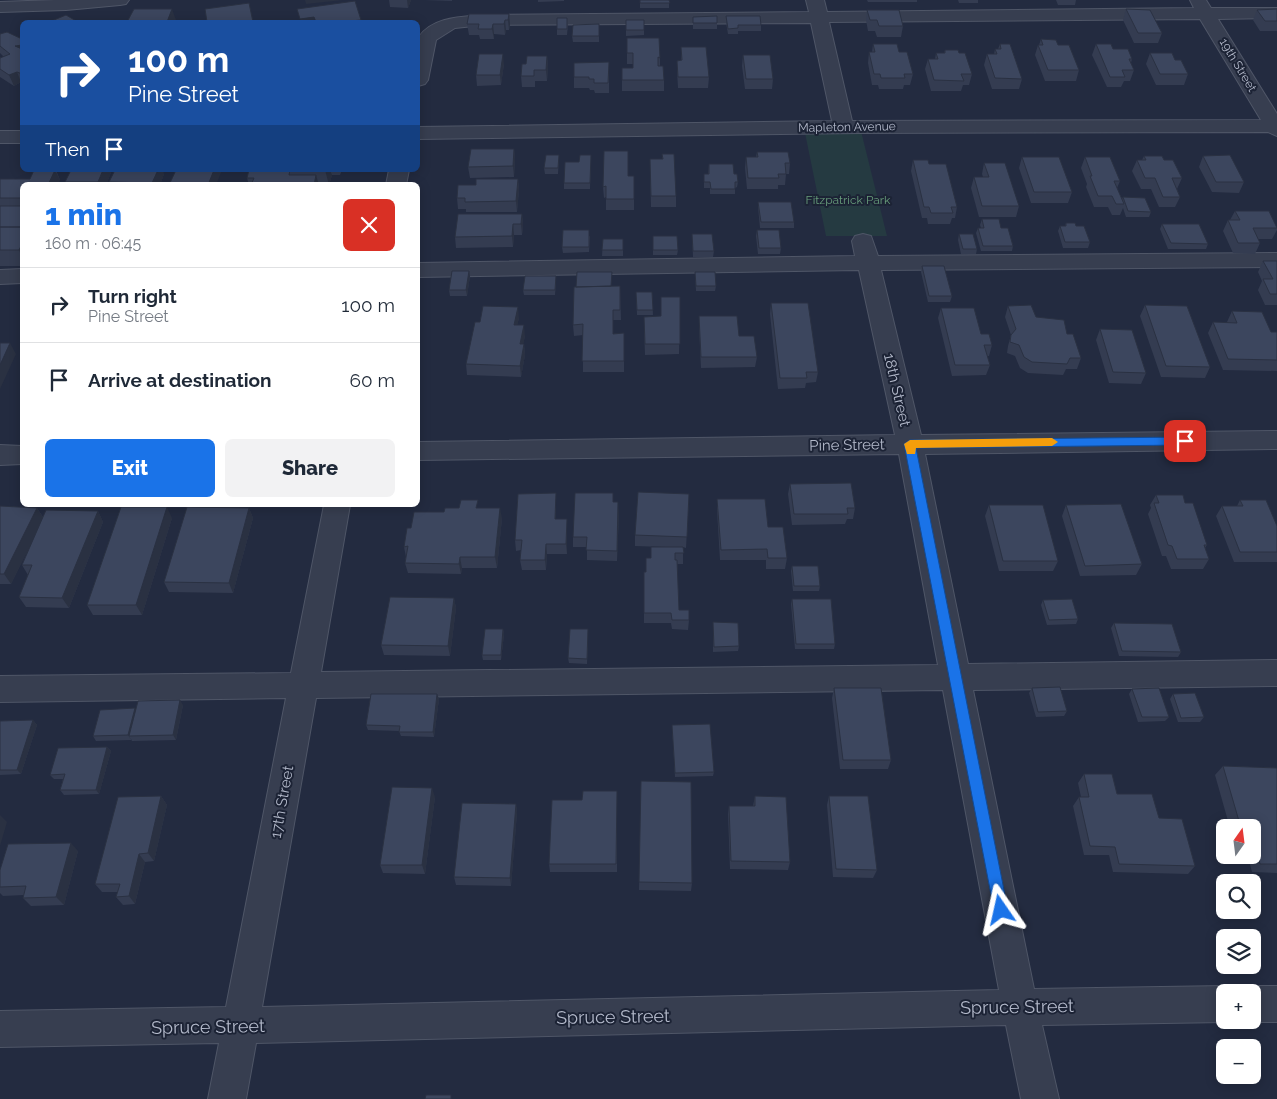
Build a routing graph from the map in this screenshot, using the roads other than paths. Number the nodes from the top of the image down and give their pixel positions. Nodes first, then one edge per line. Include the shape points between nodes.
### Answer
1 (120, 0) edge
2 (0, 7) edge
3 (1202, 7) edge
4 (817, 8) edge
5 (1277, 13) edge
6 (423, 47) edge
7 (420, 67) edge
8 (842, 127) junction
9 (1276, 127) edge
10 (420, 133) edge
11 (0, 137) edge
12 (20, 137) edge
13 (866, 252) junction
14 (1277, 260) edge
15 (420, 270) edge
16 (20, 276) edge
17 (0, 277) edge
18 (1277, 440) edge
19 (910, 444) junction
20 (420, 451) edge
21 (0, 455) edge
22 (20, 455) edge
23 (337, 507) edge
24 (1277, 674) edge
25 (956, 678) junction
26 (304, 686) junction
27 (0, 689) edge
28 (1216, 1004) edge
29 (1261, 1004) edge
30 (1277, 1004) edge
31 (1020, 1006) junction
32 (241, 1026) junction
33 (0, 1029) edge
34 (227, 1099) edge
35 (1040, 1099) edge

1 - 2 street
3 - 4 street
3 - 5 street
3 - 9 street, 19th Street
4 - 6 street via 450,23
4 - 8 street
6 - 7 street
8 - 9 street, Mapleton Avenue
8 - 10 street, Mapleton Avenue
11 - 12 street
13 - 14 street
13 - 15 street
13 - 19 street, 18th Street
16 - 17 street
18 - 19 street, Pine Street
19 - 20 street, Pine Street
19 - 25 street, 18th Street
21 - 22 street
23 - 26 street, 17th Street
24 - 25 street
25 - 26 street
25 - 31 street, 18th Street
26 - 27 street
26 - 32 street, 17th Street
28 - 31 street, Spruce Street
29 - 30 street
31 - 32 street, Spruce Street
31 - 35 street, 18th Street
32 - 33 street, Spruce Street
32 - 34 street, 17th Street

